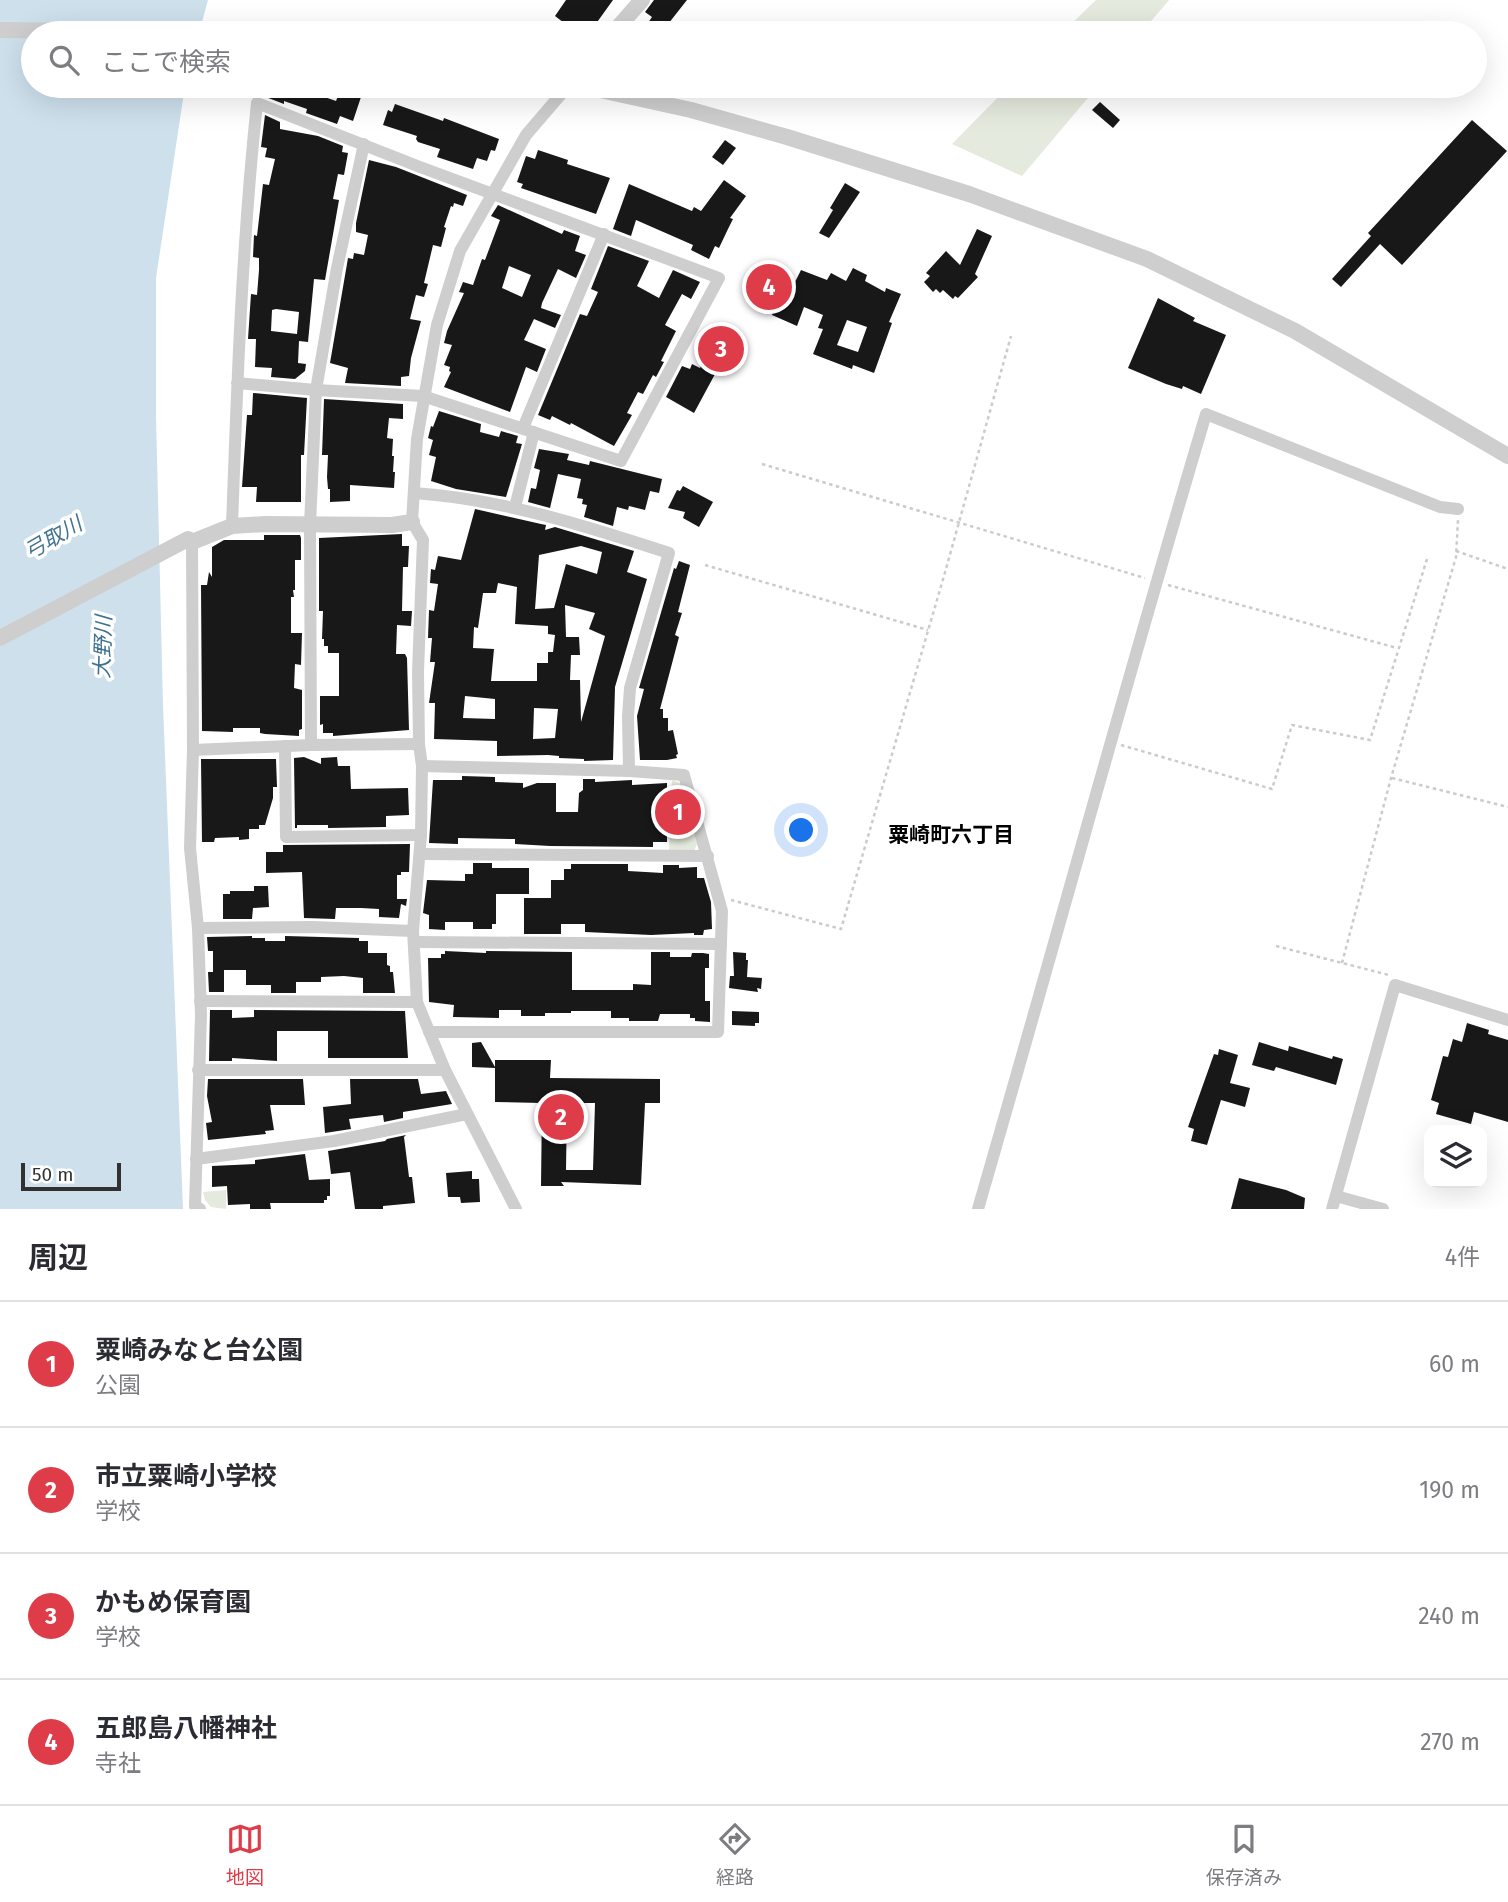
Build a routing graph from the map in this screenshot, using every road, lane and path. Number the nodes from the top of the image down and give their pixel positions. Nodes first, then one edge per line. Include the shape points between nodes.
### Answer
1 (642, 0) edge
2 (624, 21) edge
3 (0, 30) edge
4 (21, 30) edge
5 (558, 98) edge
6 (636, 98) edge
7 (364, 144) junction
8 (492, 194) junction
9 (604, 234) junction
10 (1011, 336) dead end
11 (237, 383) junction
12 (316, 390) junction
13 (423, 396) junction
14 (528, 430) junction
15 (1508, 456) edge
16 (762, 464) dead end
17 (414, 493) junction
18 (515, 507) junction
19 (1458, 509) joint
20 (412, 522) junction
21 (959, 524) junction
22 (310, 525) junction
23 (232, 526) junction
24 (190, 541) junction
25 (1456, 551) junction
26 (1428, 556) dead end
27 (705, 565) dead end
28 (1508, 569) edge
29 (1156, 582) junction
30 (928, 630) junction
31 (0, 638) edge
32 (1397, 648) junction
33 (1111, 742) junction
34 (419, 744) junction
35 (311, 745) junction
36 (285, 746) junction
37 (193, 750) junction
38 (422, 766) junction
39 (629, 771) junction
40 (1391, 778) junction
41 (1508, 807) edge
42 (421, 835) junction
43 (419, 854) junction
44 (708, 856) junction
45 (718, 896) junction
46 (198, 928) junction
47 (414, 937) junction
48 (721, 944) junction
49 (1276, 946) dead end
50 (1342, 963) junction
51 (1395, 985) junction
52 (200, 1001) junction
53 (417, 1002) junction
54 (1508, 1020) edge
55 (429, 1032) junction
56 (198, 1070) junction
57 (445, 1070) junction
58 (467, 1114) junction
59 (196, 1159) junction
60 (1336, 1196) junction
61 (197, 1208) edge
62 (516, 1209) edge
63 (978, 1209) edge
64 (1332, 1209) edge
65 (1383, 1209) edge

1 - 2 street
3 - 4 street
5 - 8 street via 526,135
6 - 15 street via 787,137 981,198 1147,259 1295,331
7 - 8 street
7 - 11 street via 257,103
7 - 12 street
8 - 9 street
8 - 13 street via 460,251 437,325
9 - 14 street
9 - 14 street via 719,278 621,461
10 - 21 path
11 - 12 street
11 - 23 street
12 - 13 street
12 - 22 street
13 - 14 street
13 - 17 street
14 - 18 street
16 - 21 path
17 - 18 street
17 - 20 street
18 - 39 street via 669,553 630,688
19 - 25 path
19 - 29 street via 1436,505 1206,414
20 - 22 street
20 - 34 street via 423,540
21 - 29 path
21 - 30 path
22 - 23 street
22 - 35 street
23 - 24 street
24 - 31 street
24 - 37 street
25 - 28 path
25 - 40 path
26 - 32 path
27 - 30 path
29 - 32 path
29 - 33 street
30 - 45 path via 841,929
32 - 33 path via 1370,740 1292,725 1272,789
33 - 63 street
34 - 35 street
34 - 38 street
35 - 36 street
36 - 37 street
36 - 42 street via 286,837
37 - 46 street via 190,848
38 - 39 street
38 - 42 street
39 - 44 street via 684,775
40 - 41 path
40 - 50 path
42 - 43 street
43 - 44 street
43 - 47 street
44 - 45 street
45 - 48 street
46 - 47 street via 313,927
46 - 52 street
47 - 48 street
47 - 53 street
48 - 55 street via 719,1032
49 - 50 path
50 - 51 path via 1392,976
51 - 54 street
51 - 60 street
52 - 53 street
52 - 56 street
53 - 55 street
55 - 57 street
56 - 57 street
56 - 59 street
57 - 58 street
58 - 59 street via 334,1140
58 - 62 street
59 - 61 street
60 - 64 street
60 - 65 street

